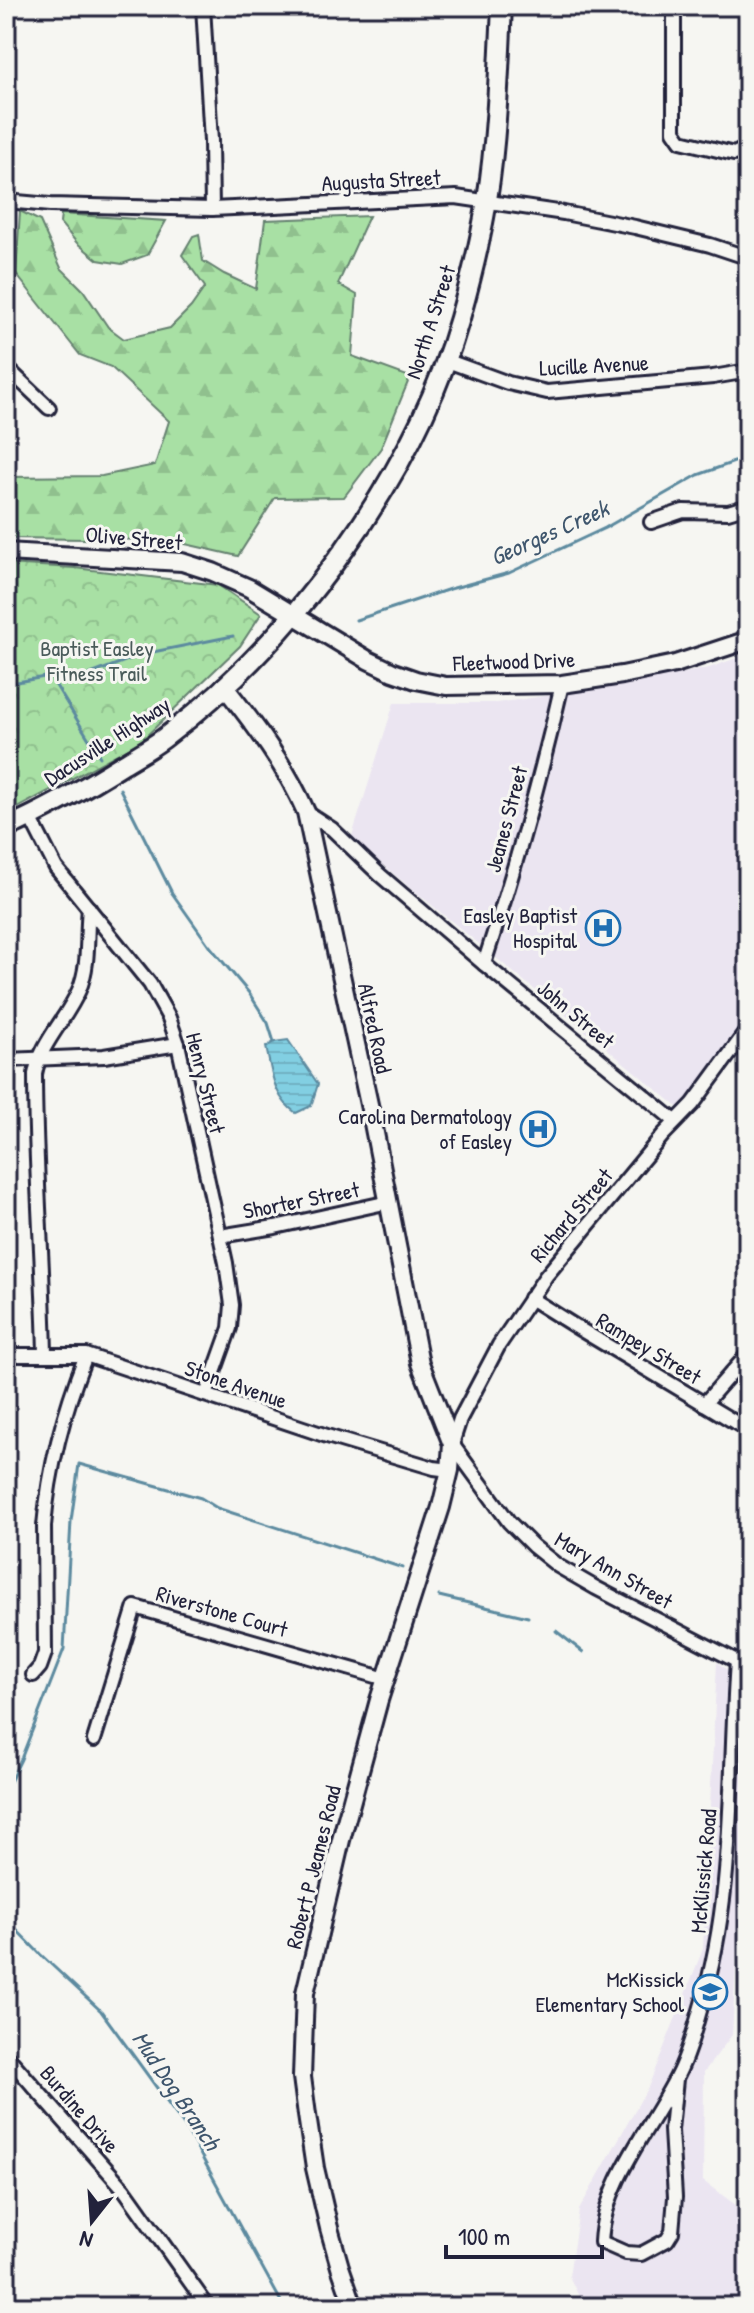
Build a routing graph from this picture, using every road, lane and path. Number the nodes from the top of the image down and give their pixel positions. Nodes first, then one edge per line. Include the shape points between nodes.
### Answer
1 (203, 6) edge
2 (502, 6) edge
3 (674, 6) edge
4 (748, 147) edge
5 (487, 200) junction
6 (6, 201) edge
7 (212, 209) junction
8 (748, 262) edge
9 (445, 360) junction
10 (6, 367) edge
11 (748, 371) edge
12 (49, 408) dead end
13 (748, 506) edge
14 (651, 522) dead end
15 (6, 552) edge
16 (295, 614) junction
17 (748, 640) edge
18 (562, 684) junction
19 (224, 686) junction
20 (306, 812) junction
21 (30, 817) junction
22 (6, 828) edge
23 (89, 908) junction
24 (484, 964) junction
25 (748, 1029) edge
26 (178, 1044) junction
27 (38, 1059) junction
28 (6, 1060) edge
29 (675, 1121) junction
30 (389, 1202) junction
31 (220, 1236) junction
32 (530, 1298) junction
33 (45, 1354) junction
34 (748, 1354) edge
35 (6, 1355) edge
36 (86, 1355) junction
37 (206, 1395) junction
38 (704, 1404) junction
39 (748, 1430) edge
40 (452, 1444) junction
41 (450, 1470) junction
42 (742, 1664) edge
43 (33, 1675) dead end
44 (386, 1679) junction
45 (94, 1740) dead end
46 (6, 2055) edge
47 (676, 2079) junction
48 (208, 2307) edge
49 (354, 2307) edge

1 - 7 street
2 - 5 main road, North A Street
3 - 4 street via 674,131 681,141 734,154
5 - 7 street, Augusta Street via 456,197
5 - 8 street, Augusta Street via 710,245
5 - 9 main road, North A Street via 460,320
6 - 7 street, Augusta Street
9 - 11 street, Lucille Avenue via 547,392
9 - 16 main road, North A Street via 389,481
10 - 12 street
13 - 14 street via 728,512 683,511
15 - 16 street, Olive Street via 182,562 249,588
16 - 18 street, Fleetwood Drive via 368,660 416,680 461,686
16 - 19 main road, Dacusville Highway
17 - 18 street, Fleetwood Drive via 675,664
18 - 24 street, Jeanes Street
19 - 20 street, Alfred Road via 295,786
19 - 21 main road, Dacusville Highway via 163,739
20 - 24 street, John Street
20 - 30 street, Alfred Road
21 - 22 main road, Dacusville Highway
21 - 23 street, Henry Street via 56,868
23 - 26 street, Henry Street via 150,984
23 - 27 street via 79,990
24 - 29 street, John Street
25 - 29 street, Richard Street
26 - 27 street via 104,1056
26 - 31 street, Henry Street
27 - 28 street
27 - 33 street via 37,1190
29 - 32 street, Richard Street
30 - 31 street, Shorter Street
30 - 40 street, Alfred Road via 420,1363
31 - 37 street, Henry Street via 232,1318
32 - 38 street, Rampey Street
32 - 40 street, Richard Street via 499,1345
33 - 35 street, Stone Avenue
33 - 36 street, Stone Avenue
34 - 38 street
36 - 37 street, Stone Avenue
36 - 43 street via 68,1401 45,1506 45,1653
37 - 41 street, Stone Avenue
38 - 39 street, Rampey Street
40 - 41 street, Robert P Jeanes Road
40 - 42 street, Mary Ann Street via 509,1522 558,1566
41 - 44 street, Robert P Jeanes Road
42 - 47 street, McKlissick Road via 718,1940
44 - 45 street, Riverstone Court via 135,1607
44 - 49 street, Robert P Jeanes Road via 305,1993 302,2077 315,2168
46 - 48 street, Burdine Drive via 124,2189
47 - 47 street, McKlissick Road via 629,2158 605,2214 601,2242 626,2253 641,2254 672,2232

